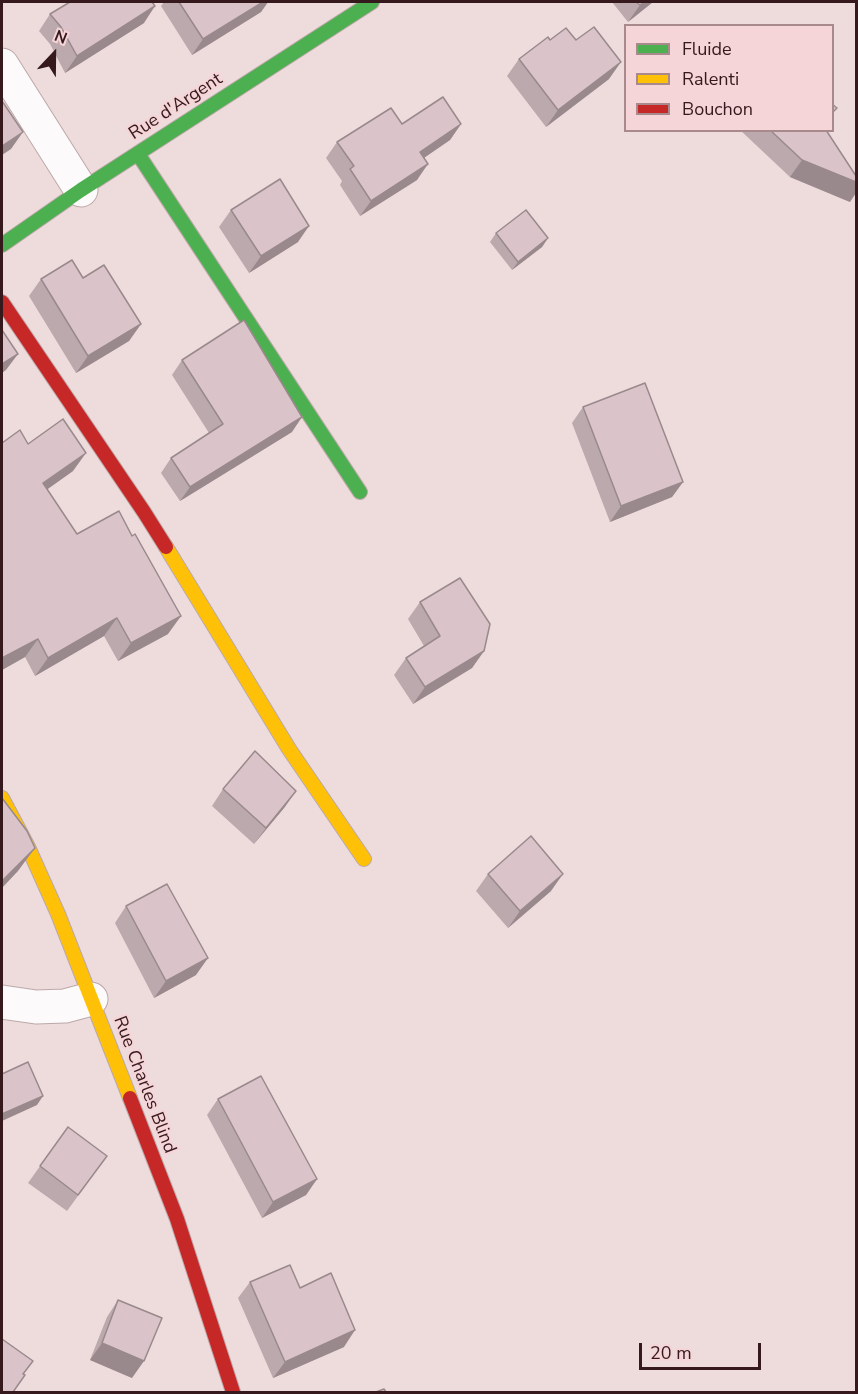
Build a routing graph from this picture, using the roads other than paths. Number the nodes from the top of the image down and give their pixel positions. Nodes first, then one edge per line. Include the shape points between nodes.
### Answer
1 (372, 2) edge
2 (2, 65) edge
3 (138, 154) junction
4 (81, 190) junction
5 (2, 245) edge
6 (2, 302) edge
7 (360, 492) dead end
8 (2, 798) edge
9 (364, 859) dead end
10 (91, 999) junction
11 (2, 1002) edge
12 (232, 1392) edge

1 - 3 street, Rue d'Argent
2 - 4 street
3 - 4 street, Rue d'Argent
3 - 7 street
4 - 5 street, Rue d'Argent
6 - 9 street via 144,512 288,749
8 - 10 street, Rue Charles Blind via 58,914
10 - 11 street via 65,1006 36,1007
10 - 12 street, Rue Charles Blind via 177,1219

